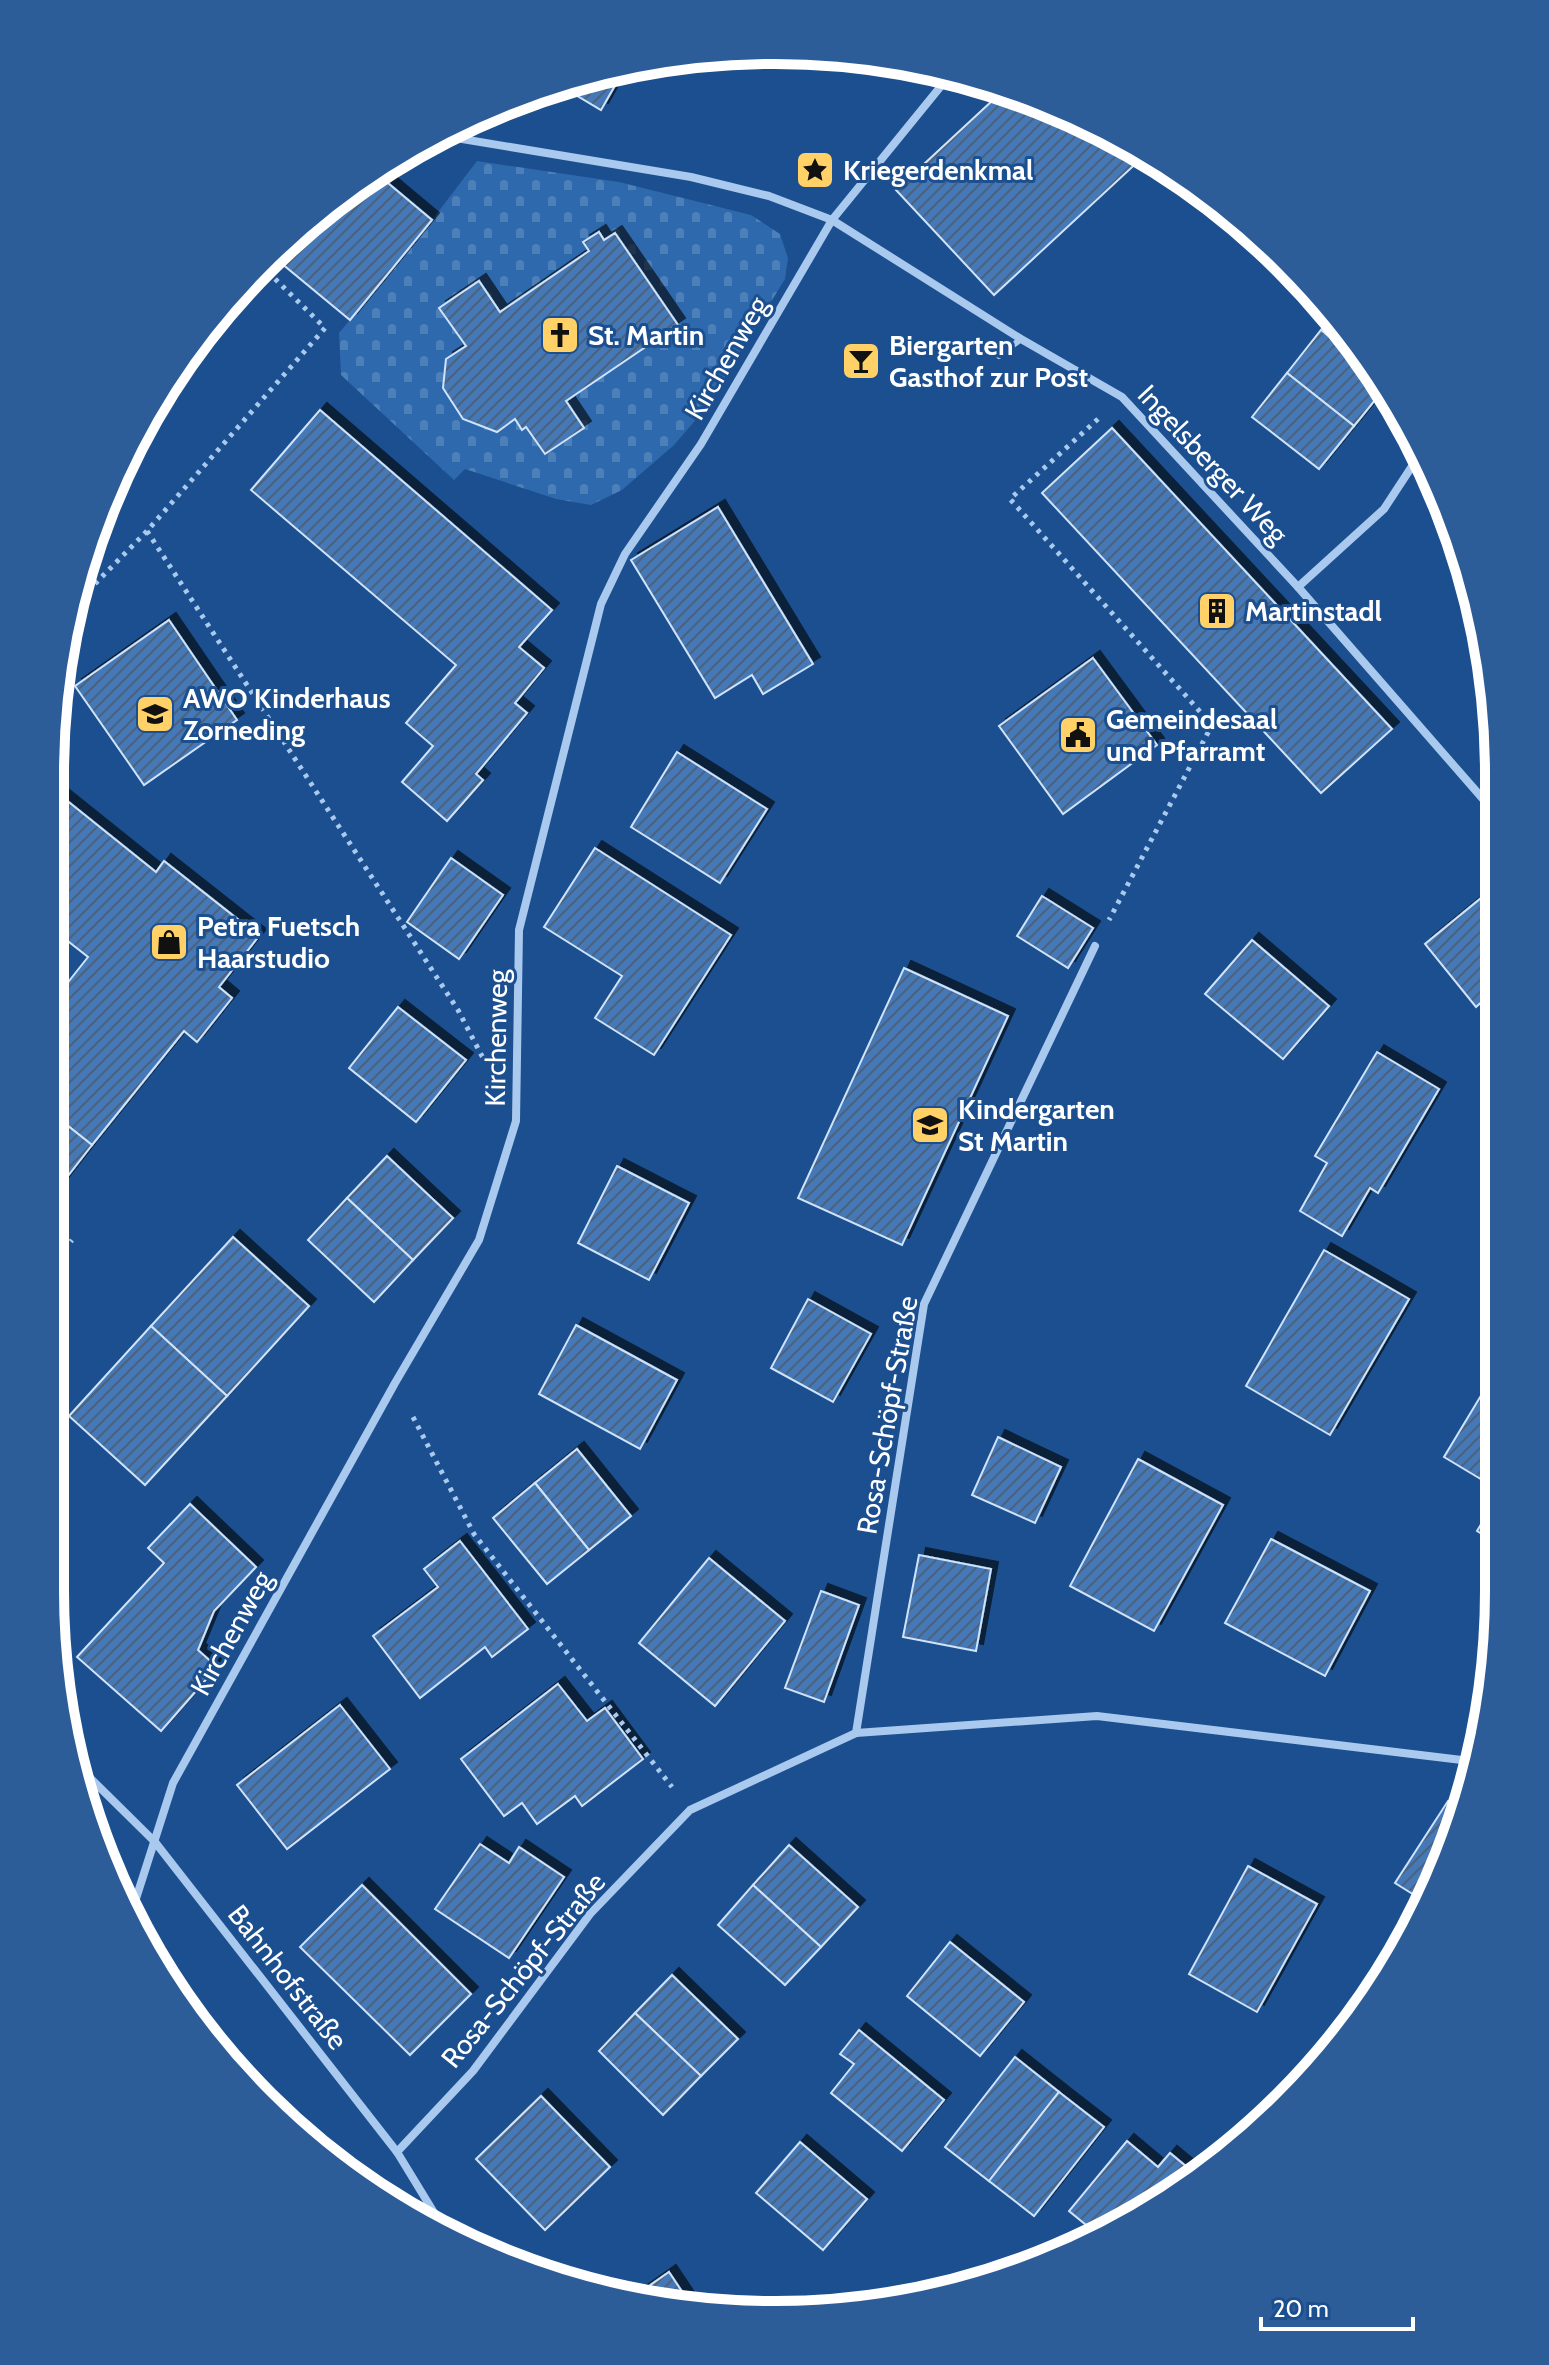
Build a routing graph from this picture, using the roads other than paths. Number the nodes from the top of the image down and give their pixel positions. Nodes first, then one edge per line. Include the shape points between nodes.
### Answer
1 (942, 85) edge
2 (458, 138) edge
3 (832, 220) junction
4 (1021, 339) junction
5 (999, 356) dead end
6 (1414, 464) edge
7 (1298, 587) junction
8 (1485, 801) edge
9 (1095, 946) road end
10 (856, 1733) junction
11 (1464, 1760) edge
12 (89, 1777) edge
13 (155, 1842) junction
14 (135, 1901) edge
15 (397, 2152) junction
16 (435, 2215) edge

1 - 3 street, Kirchenweg
2 - 3 street, Ingelsberger Weg via 691,177 769,196
3 - 4 street, Ingelsberger Weg
3 - 13 street, Kirchenweg via 701,444 625,554 601,604 519,930 516,1121 479,1240 173,1783
4 - 5 lane
4 - 7 street, Ingelsberger Weg via 1122,397
6 - 7 street via 1384,509
7 - 8 street, Ingelsberger Weg
9 - 10 street, Rosa-Schöpf-Straße via 924,1304
10 - 11 street, Rosa-Schöpf-Straße via 1097,1716
10 - 15 street, Rosa-Schöpf-Straße via 690,1810 590,1914 473,2071
12 - 13 street, Bahnhofstraße
13 - 14 street, Kirchenweg
13 - 15 street, Bahnhofstraße
15 - 16 street, Bahnhofstraße

